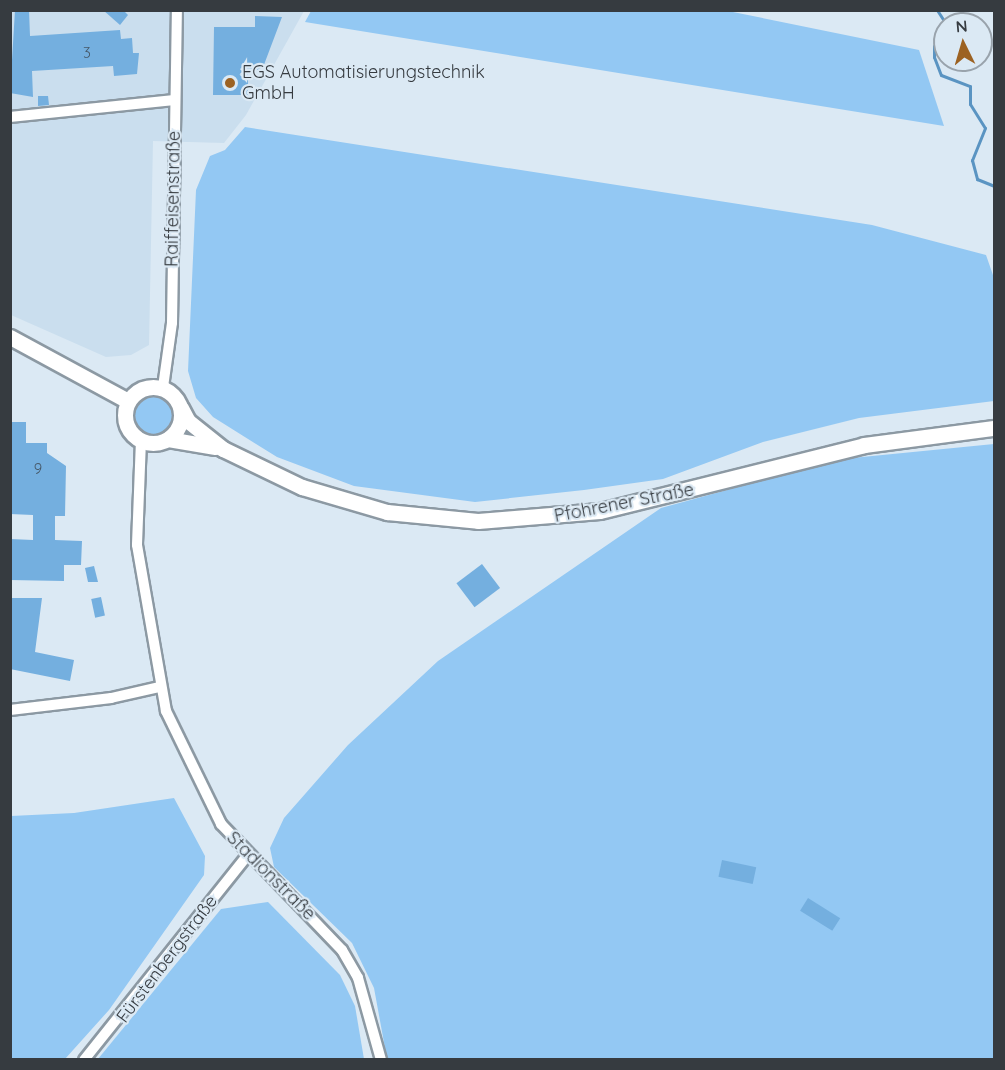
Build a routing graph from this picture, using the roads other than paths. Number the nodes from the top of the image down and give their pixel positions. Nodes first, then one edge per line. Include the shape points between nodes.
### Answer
1 (177, 10) edge
2 (174, 100) junction
3 (10, 117) edge
4 (10, 338) edge
5 (163, 387) junction
6 (128, 400) junction
7 (181, 408) junction
8 (994, 428) edge
9 (168, 439) junction
10 (141, 440) junction
11 (223, 449) junction
12 (159, 687) junction
13 (10, 710) edge
14 (247, 856) junction
15 (84, 1059) edge
16 (381, 1059) edge

1 - 2 street, Raiffeisenstraße
2 - 3 street
2 - 5 street, Raiffeisenstraße via 172,323
4 - 6 main road
5 - 6 main road via 142,389
5 - 7 main road
6 - 10 main road via 125,419
7 - 9 main road via 180,425
7 - 11 main road, Pfohrener Straße via 193,426
8 - 11 main road, Pfohrener Straße via 855,447 600,511 509,521 417,516 358,505 284,479
9 - 10 main road
9 - 11 main road, Pfohrener Straße
10 - 12 street, Stadionstraße via 137,544
12 - 13 street via 111,698
12 - 14 street, Stadionstraße via 200,791
14 - 15 street, Fürstenbergstraße
14 - 16 street, Stadionstraße via 342,950 358,978

